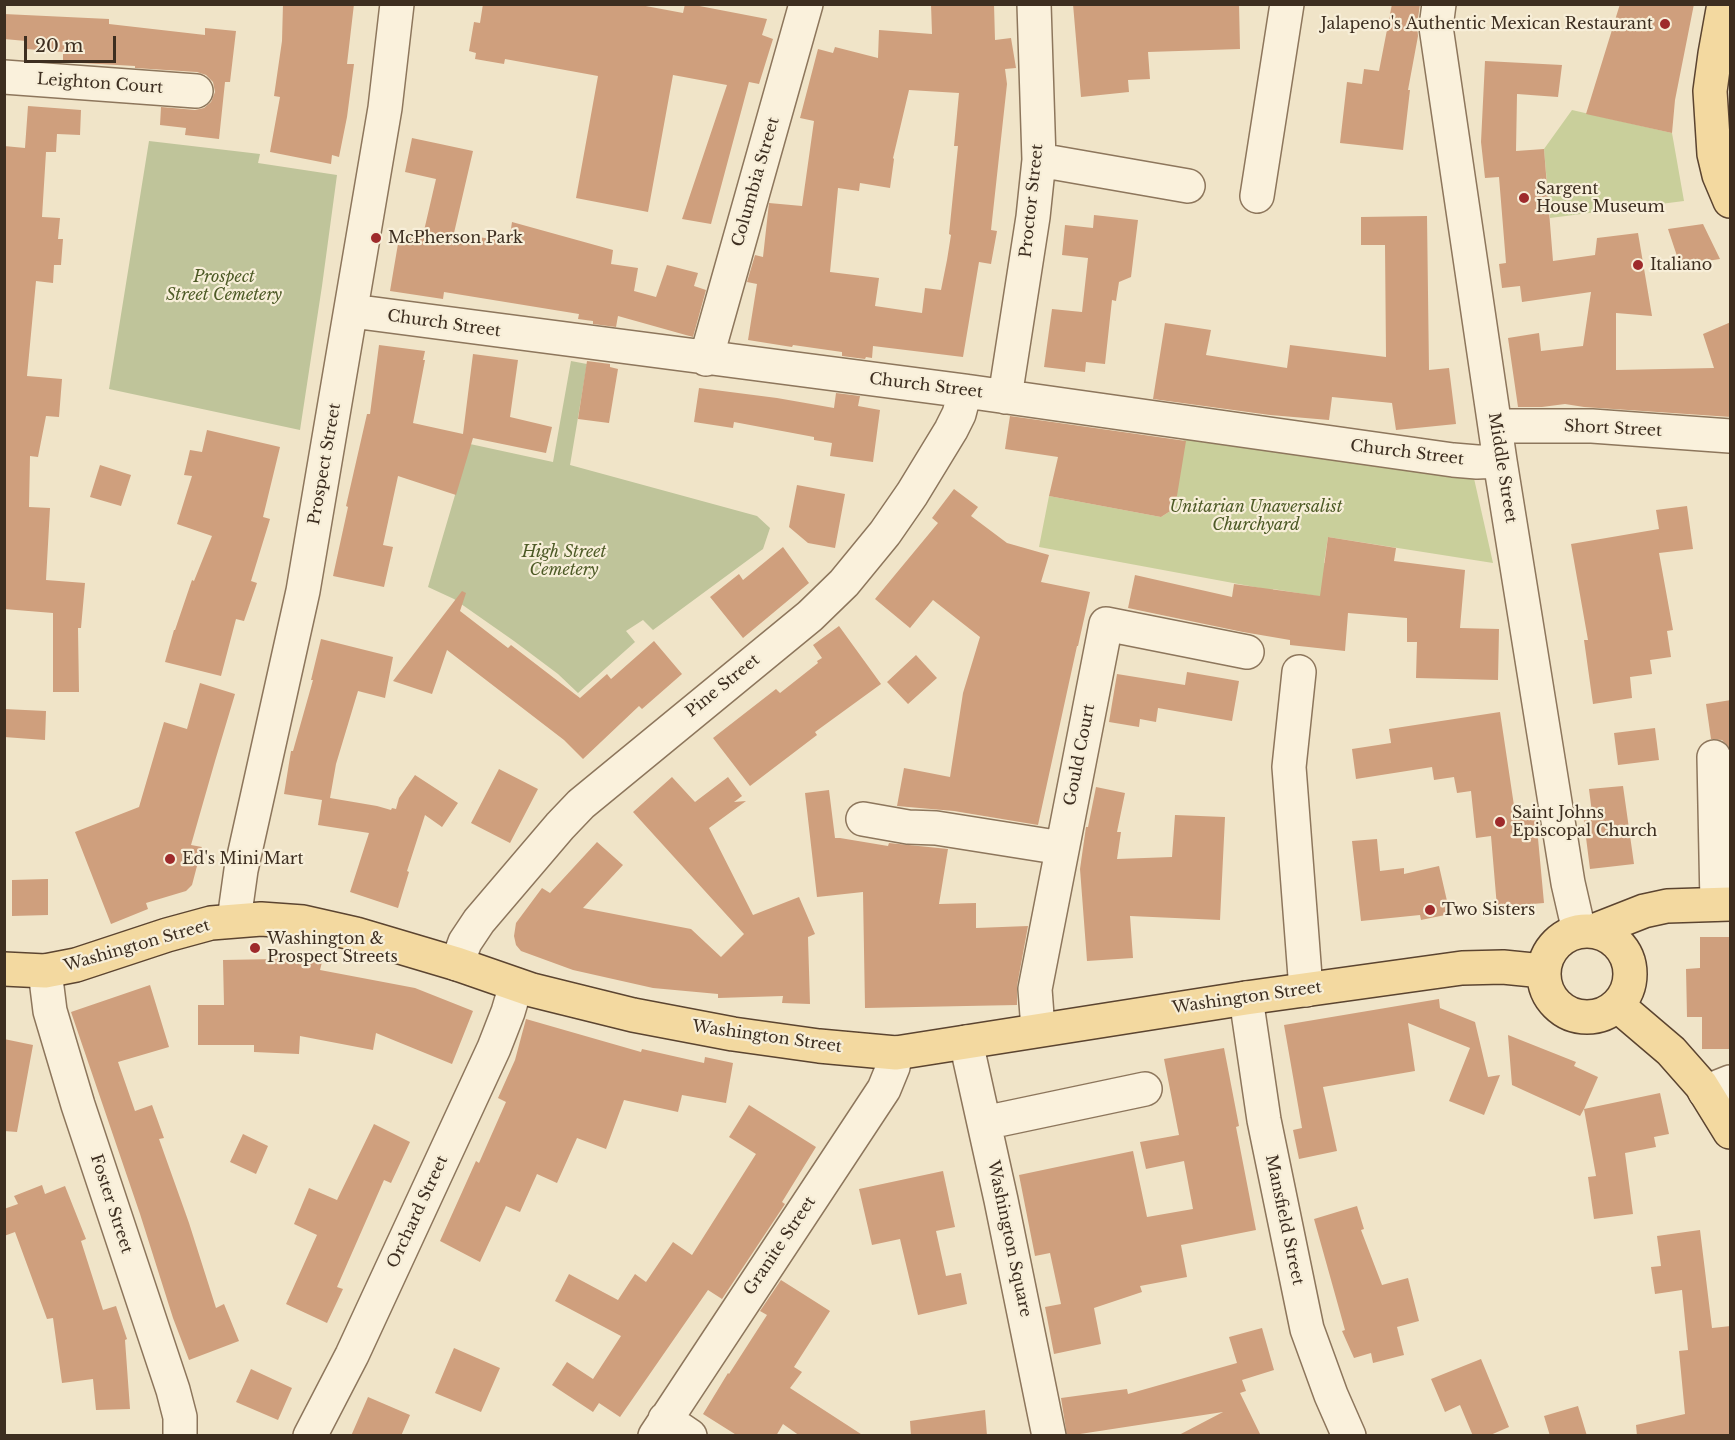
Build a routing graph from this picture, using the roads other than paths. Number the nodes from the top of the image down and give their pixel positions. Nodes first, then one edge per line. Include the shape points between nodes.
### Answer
1 (397, 4) edge
2 (806, 4) edge
3 (1034, 4) edge
4 (1287, 4) edge
5 (1439, 4) edge
6 (1724, 4) edge
7 (4, 77) edge
8 (196, 91) dead end
9 (1039, 160) junction
10 (1188, 186) dead end
11 (1257, 196) dead end
12 (1731, 201) edge
13 (352, 311) junction
14 (706, 359) junction
15 (965, 391) junction
16 (1005, 397) junction
17 (1496, 426) junction
18 (1731, 436) edge
19 (1500, 461) junction
20 (1247, 652) dead end
21 (1299, 672) dead end
22 (1714, 757) dead end
23 (863, 819) dead end
24 (1062, 848) junction
25 (1724, 904) edge
26 (234, 920) junction
27 (1586, 931) junction
28 (457, 964) junction
29 (4, 969) edge
30 (45, 971) junction
31 (1544, 971) junction
32 (516, 985) junction
33 (1306, 990) junction
34 (1246, 998) junction
35 (1617, 1005) junction
36 (1038, 1029) junction
37 (966, 1042) junction
38 (896, 1053) junction
39 (1718, 1087) edge
40 (1145, 1089) dead end
41 (984, 1123) junction
42 (1731, 1132) edge
43 (670, 1430) edge
44 (180, 1436) edge
45 (310, 1436) edge
46 (1049, 1436) edge
47 (1349, 1436) edge

1 - 13 street, Prospect Street via 385,108
2 - 14 street, Columbia Street
3 - 9 street, Proctor Street
4 - 11 street
5 - 17 street, Middle Street via 1436,27
6 - 12 main road via 1710,91 1714,153
7 - 8 street, Leighton Court
9 - 10 street
9 - 16 street, Proctor Street
13 - 14 street, Church Street
13 - 26 street, Prospect Street via 303,591 241,870
14 - 15 street, Church Street
15 - 16 street, Church Street
15 - 28 street, Pine Street via 951,430 912,494 844,583 810,616 581,804 479,921
16 - 19 street, Church Street via 1453,460
17 - 18 street, Short Street via 1592,426
17 - 19 street, Middle Street
19 - 27 street, Middle Street via 1566,872
20 - 24 street, Gould Court via 1106,624
21 - 33 street via 1289,767
22 - 25 street
23 - 24 street
24 - 36 street, Gould Court via 1035,989
25 - 27 main road via 1667,906
26 - 28 main road, Washington Street via 323,925
26 - 30 main road, Washington Street via 189,928 76,965
27 - 31 main road via 1566,936 1555,945
27 - 35 main road via 1606,935 1625,954 1629,981
28 - 32 main road, Washington Street
29 - 30 main road, Washington Street
30 - 44 street, Foster Street via 50,1011 173,1390
31 - 33 main road, Washington Street via 1462,968
31 - 35 main road via 1549,996 1569,1014 1594,1017
32 - 38 main road, Washington Street via 682,1025 819,1046
32 - 45 street, Orchard Street via 494,1048
33 - 34 main road, Washington Street
34 - 36 main road, Washington Street
34 - 47 street, Mansfield Street via 1264,1120 1307,1329
35 - 39 main road
36 - 37 main road, Washington Street
37 - 38 main road, Washington Street
37 - 41 street, Washington Square
38 - 43 street, Granite Street via 881,1093
39 - 42 main road
40 - 41 street
41 - 46 street, Washington Square

